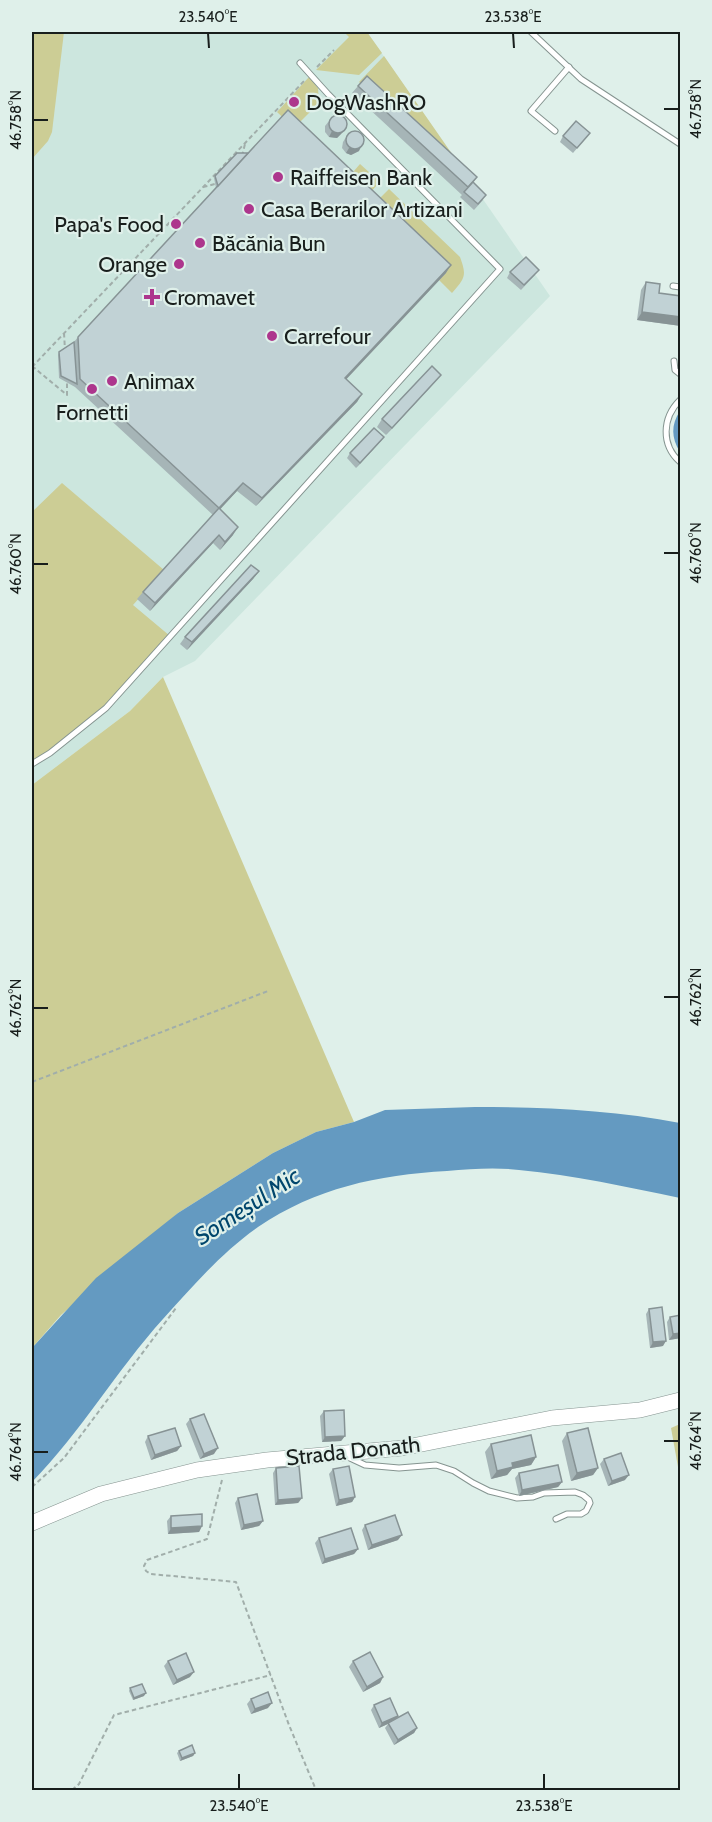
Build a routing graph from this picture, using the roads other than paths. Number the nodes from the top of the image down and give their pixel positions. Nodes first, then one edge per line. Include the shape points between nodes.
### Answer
1 (531, 32) edge
2 (300, 63) dead end
3 (569, 67) junction
4 (555, 131) dead end
5 (681, 144) edge
6 (673, 286) dead end
7 (681, 287) edge
8 (674, 361) dead end
9 (681, 374) edge
10 (681, 400) edge
11 (681, 462) edge
12 (32, 764) edge
13 (681, 1400) edge
14 (340, 1453) junction
15 (556, 1519) dead end
16 (32, 1523) edge

1 - 3 lane
2 - 12 lane via 500,269 106,708
3 - 4 lane via 531,111
3 - 5 lane via 581,79
6 - 7 lane
8 - 9 lane via 675,370
10 - 11 lane via 667,421 666,437 671,454
13 - 14 street, Strada Donath via 640,1410 552,1418 402,1448
14 - 15 lane via 365,1465 436,1466 454,1471 489,1491 517,1498 575,1492 589,1500 581,1514
14 - 16 street, Strada Donath via 197,1470 118,1489

